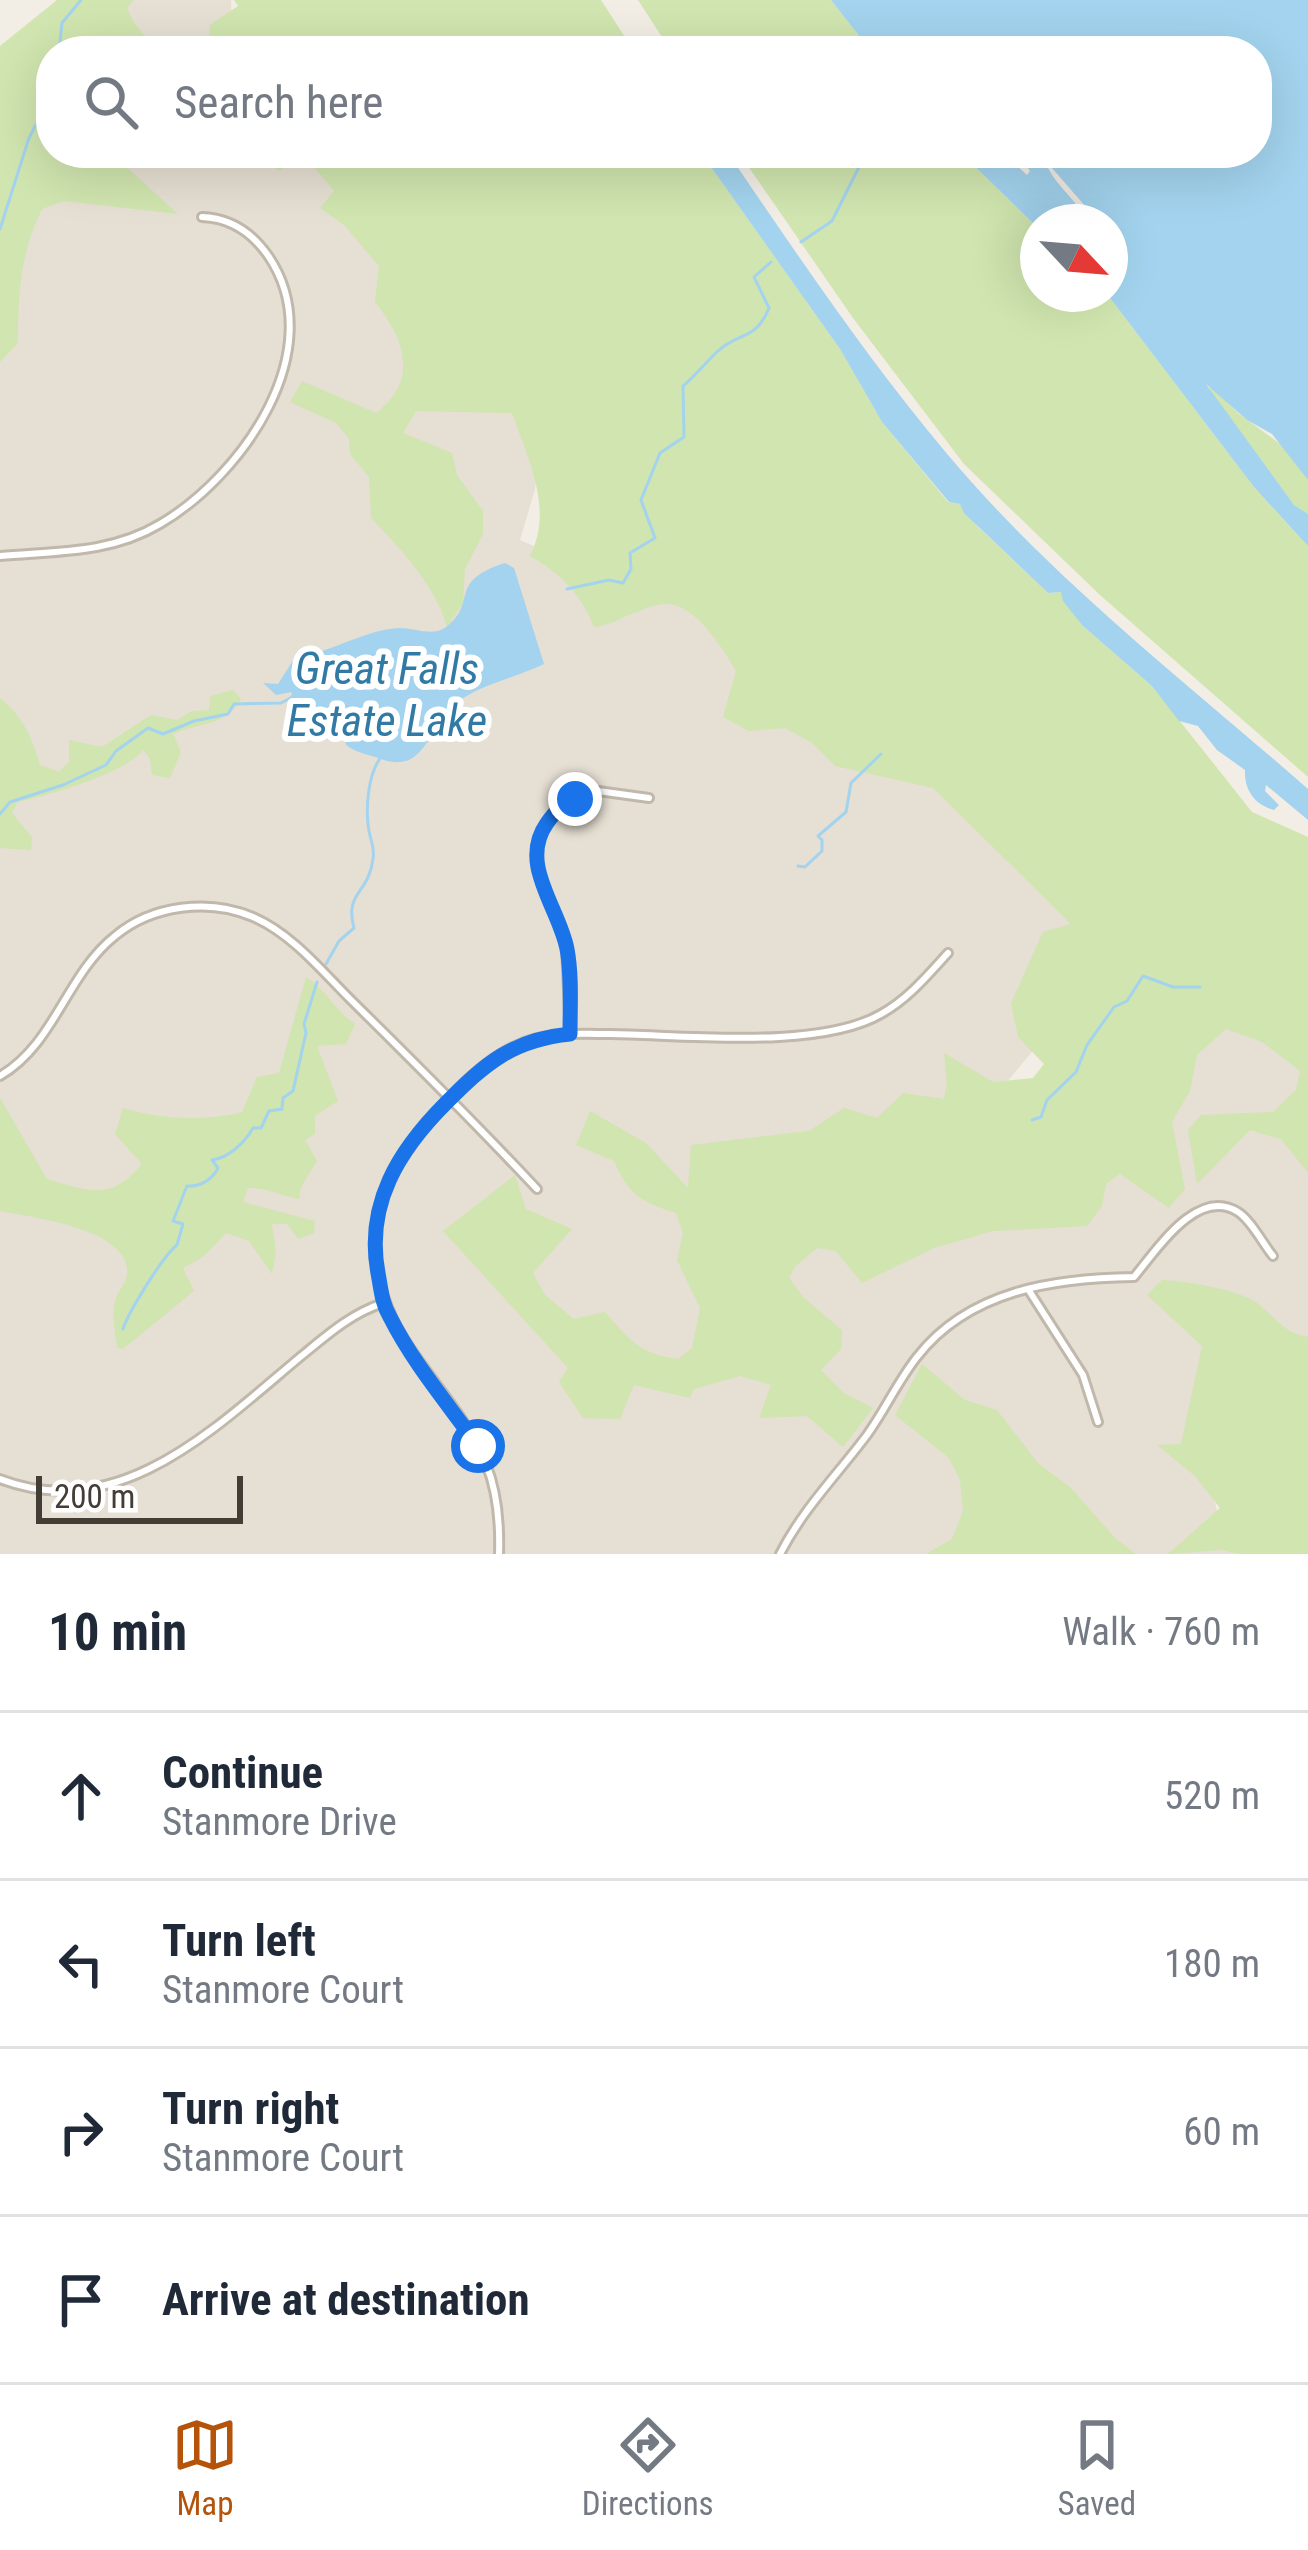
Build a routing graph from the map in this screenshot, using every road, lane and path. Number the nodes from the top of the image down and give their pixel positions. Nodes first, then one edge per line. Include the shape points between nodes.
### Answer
1 (202, 217) dead end
2 (0, 556) edge
3 (649, 798) dead end
4 (948, 953) dead end
5 (570, 1034) junction
6 (0, 1076) edge
7 (451, 1098) junction
8 (536, 1189) dead end
9 (1274, 1256) dead end
10 (1028, 1289) junction
11 (383, 1303) junction
12 (1098, 1422) dead end
13 (0, 1479) edge
14 (499, 1554) edge
15 (780, 1554) edge

1 - 2 street via 240,226 284,285 289,356 267,410 232,459 164,523 77,553
3 - 5 street via 598,790 563,803 543,829 537,868 566,946
4 - 5 street via 914,991 845,1030
5 - 7 street via 511,1048
6 - 7 street via 25,1059 114,937 164,911 208,907 250,916 286,937
7 - 8 street
7 - 11 street via 405,1148 382,1196 375,1256
9 - 10 street via 1240,1212 1220,1206 1178,1225 1134,1276
10 - 12 street via 1083,1375
10 - 15 street via 973,1307 928,1343
11 - 13 street via 343,1322 153,1469 84,1489
11 - 14 street via 486,1462

